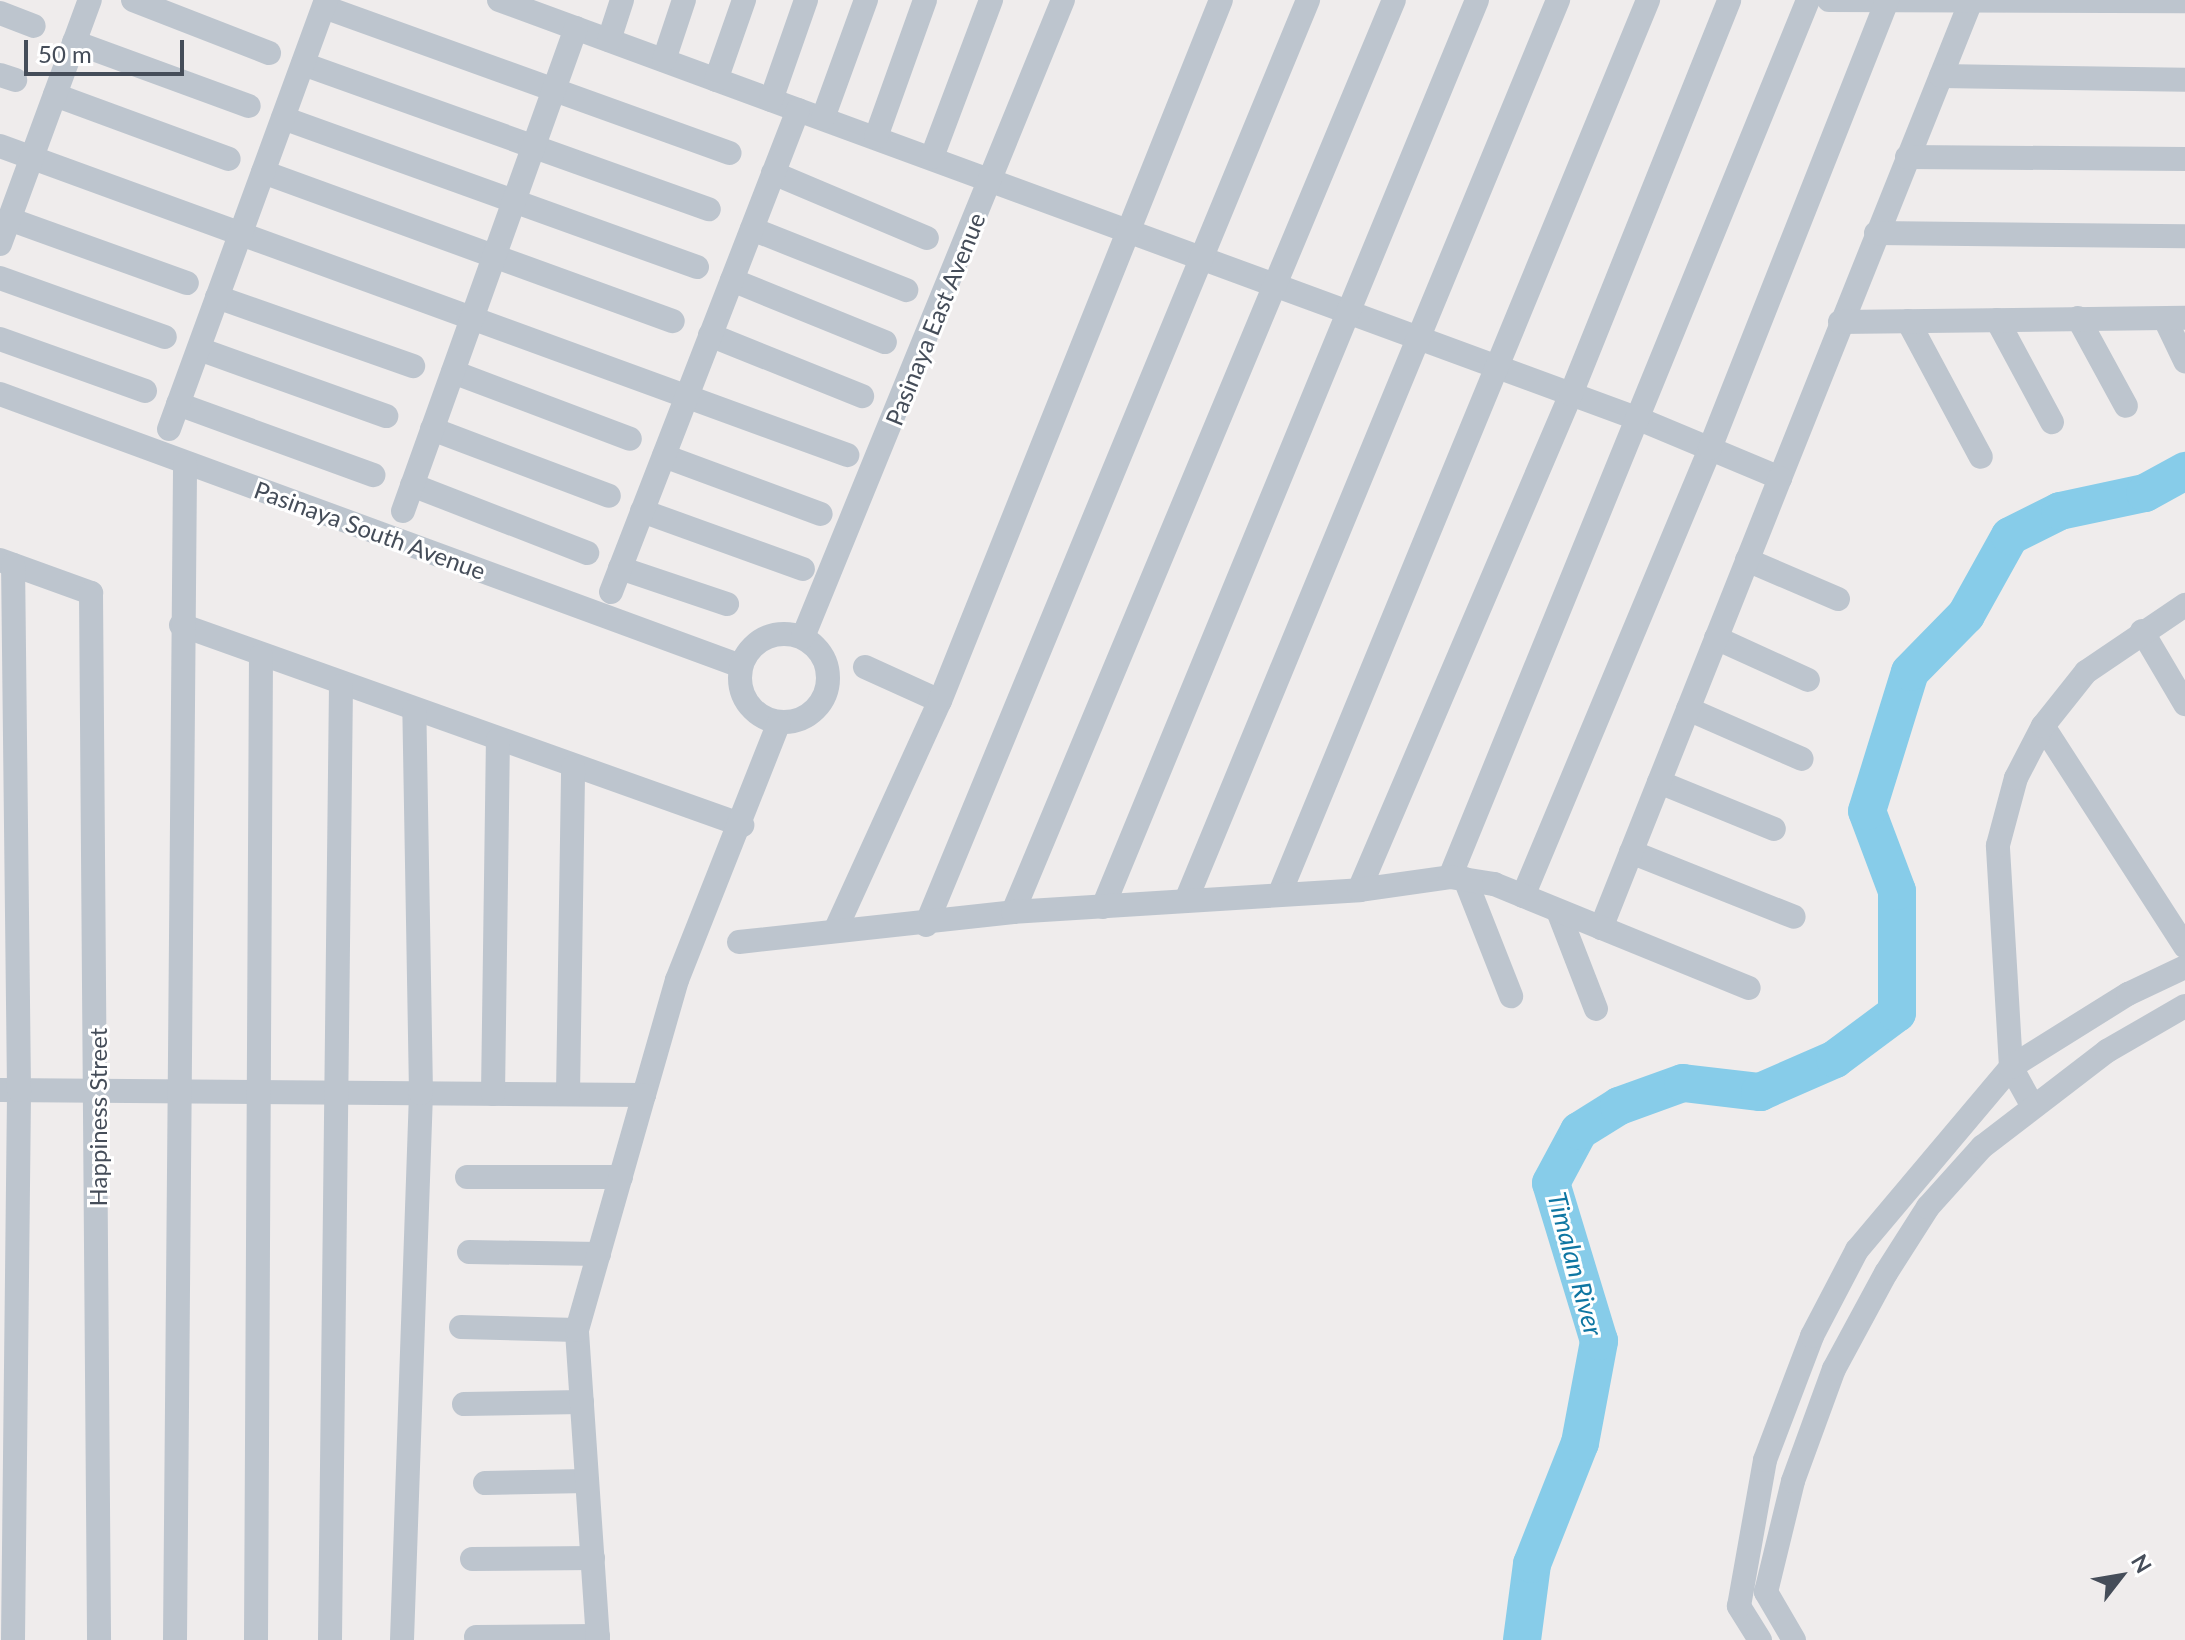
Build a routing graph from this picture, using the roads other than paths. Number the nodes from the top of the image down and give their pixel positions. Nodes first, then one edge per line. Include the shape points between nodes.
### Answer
1 (90, 0) edge
2 (133, 0) edge
3 (499, 0) edge
4 (622, 0) edge
5 (684, 0) edge
6 (744, 0) edge
7 (806, 0) edge
8 (866, 0) edge
9 (925, 0) edge
10 (991, 0) edge
11 (1063, 0) edge
12 (1221, 0) edge
13 (1308, 0) edge
14 (1394, 0) edge
15 (1477, 0) edge
16 (1558, 0) edge
17 (1648, 0) edge
18 (1729, 0) edge
19 (1808, 0) edge
20 (1829, 0) edge
21 (1887, 1) edge
22 (1971, 1) edge
23 (2185, 1) edge
24 (325, 3) edge
25 (557, 10) edge
26 (0, 13) edge
27 (34, 26) dead end
28 (576, 28) junction
29 (609, 40) junction
30 (74, 42) junction
31 (269, 53) dead end
32 (664, 60) junction
33 (303, 64) junction
34 (1941, 76) junction
35 (716, 80) junction
36 (2185, 80) edge
37 (554, 92) junction
38 (55, 95) junction
39 (771, 100) junction
40 (249, 106) dead end
41 (798, 110) junction
42 (283, 118) junction
43 (823, 118) junction
44 (876, 137) junction
45 (0, 146) edge
46 (534, 147) junction
47 (729, 153) dead end
48 (32, 157) junction
49 (932, 157) junction
50 (1907, 157) junction
51 (229, 159) dead end
52 (2185, 159) edge
53 (263, 172) junction
54 (773, 173) junction
55 (990, 181) junction
56 (514, 201) junction
57 (709, 209) dead end
58 (9, 219) junction
59 (752, 229) junction
60 (1126, 231) junction
61 (1876, 233) junction
62 (241, 234) junction
63 (2185, 236) edge
64 (927, 238) dead end
65 (0, 244) edge
66 (495, 256) junction
67 (1202, 259) junction
68 (697, 267) dead end
69 (0, 278) edge
70 (732, 280) junction
71 (187, 283) dead end
72 (1278, 286) junction
73 (906, 290) dead end
74 (217, 297) junction
75 (1349, 313) junction
76 (472, 318) junction
77 (2078, 318) junction
78 (2175, 319) edge
79 (1997, 320) junction
80 (673, 321) dead end
81 (1908, 321) junction
82 (1840, 322) junction
83 (710, 335) junction
84 (165, 337) dead end
85 (0, 339) edge
86 (1420, 339) junction
87 (885, 342) dead end
88 (199, 349) junction
89 (2185, 361) edge
90 (413, 366) dead end
91 (1493, 366) junction
92 (453, 372) junction
93 (145, 391) dead end
94 (0, 394) edge
95 (1571, 394) junction
96 (862, 396) dead end
97 (687, 397) junction
98 (178, 404) junction
99 (2126, 406) dead end
100 (386, 416) dead end
101 (1639, 419) junction
102 (2052, 422) dead end
103 (169, 429) dead end
104 (432, 429) junction
105 (630, 439) dead end
106 (1710, 448) junction
107 (847, 455) dead end
108 (664, 456) junction
109 (1981, 457) dead end
110 (185, 464) junction
111 (373, 475) dead end
112 (1780, 478) junction
113 (412, 485) junction
114 (609, 496) dead end
115 (403, 511) dead end
116 (642, 511) junction
117 (821, 514) dead end
118 (587, 553) dead end
119 (1747, 560) junction
120 (6, 563) edge
121 (620, 568) junction
122 (803, 569) dead end
123 (611, 592) dead end
124 (1838, 599) dead end
125 (727, 604) dead end
126 (2185, 605) edge
127 (181, 625) junction
128 (2142, 631) junction
129 (803, 637) junction
130 (1716, 638) junction
131 (261, 656) junction
132 (741, 666) junction
133 (865, 667) dead end
134 (1808, 680) dead end
135 (341, 686) junction
136 (940, 701) junction
137 (2185, 704) edge
138 (1688, 709) junction
139 (414, 711) junction
140 (779, 722) junction
141 (2043, 726) junction
142 (498, 740) junction
143 (1802, 759) dead end
144 (573, 767) junction
145 (1659, 782) junction
146 (742, 825) junction
147 (1774, 829) dead end
148 (1631, 852) junction
149 (1458, 878) junction
150 (1359, 890) junction
151 (1280, 893) junction
152 (1523, 896) junction
153 (1187, 898) junction
154 (1103, 907) junction
155 (1558, 911) junction
156 (1013, 912) junction
157 (1794, 917) dead end
158 (926, 925) junction
159 (1601, 928) junction
160 (835, 931) junction
161 (739, 942) dead end
162 (2185, 946) edge
163 (2185, 967) edge
164 (1749, 988) dead end
165 (1511, 996) dead end
166 (2185, 1006) edge
167 (1596, 1009) dead end
168 (2011, 1067) junction
169 (10, 1090) edge
170 (98, 1091) junction
171 (178, 1092) junction
172 (262, 1092) junction
173 (337, 1093) junction
174 (421, 1093) junction
175 (493, 1094) junction
176 (568, 1094) junction
177 (644, 1095) junction
178 (2032, 1105) junction
179 (467, 1177) dead end
180 (621, 1177) junction
181 (469, 1252) dead end
182 (599, 1254) junction
183 (461, 1327) dead end
184 (577, 1330) junction
185 (582, 1402) junction
186 (464, 1404) dead end
187 (587, 1481) junction
188 (485, 1483) dead end
189 (593, 1558) junction
190 (472, 1559) dead end
191 (476, 1637) dead end
192 (598, 1638) edge
193 (13, 1640) edge
194 (99, 1640) edge
195 (175, 1640) edge
196 (256, 1640) edge
197 (330, 1640) edge
198 (402, 1640) edge
199 (1760, 1640) edge
200 (1794, 1640) edge

1 - 30 street
2 - 31 street
3 - 25 street
4 - 29 street
5 - 32 street
6 - 35 street
7 - 39 street
8 - 43 street
9 - 44 street
10 - 49 street
11 - 55 street, Pasinaya East Avenue
12 - 60 street
13 - 67 street
14 - 72 street
15 - 75 street
16 - 86 street
17 - 91 street
18 - 95 street
19 - 101 street
20 - 21 street
21 - 22 street
21 - 106 street
22 - 23 street
22 - 34 street
24 - 33 street
24 - 37 street
25 - 28 street
26 - 27 street
28 - 29 street
28 - 37 street
29 - 32 street
30 - 38 street
30 - 40 street
32 - 35 street
33 - 42 street
33 - 46 street
34 - 36 street
34 - 50 street
35 - 39 street
37 - 46 street
37 - 47 street
38 - 48 street
38 - 51 street
39 - 41 street
41 - 43 street
41 - 54 street
42 - 53 street
42 - 56 street
43 - 44 street
44 - 49 street
45 - 48 street
46 - 56 street
46 - 57 street
48 - 58 street
48 - 62 street
49 - 55 street
50 - 52 street
50 - 61 street
53 - 62 street
53 - 66 street
54 - 59 street
54 - 64 street
55 - 60 street
55 - 129 street, Pasinaya East Avenue
56 - 66 street
56 - 68 street
58 - 65 street
58 - 71 street
59 - 70 street
59 - 73 street
60 - 67 street
60 - 136 street
61 - 63 street
61 - 82 street
62 - 74 street
62 - 76 street
66 - 76 street
66 - 80 street
67 - 72 street
67 - 158 street
69 - 84 street
70 - 83 street
70 - 87 street
72 - 75 street
72 - 156 street
74 - 88 street
74 - 90 street
75 - 86 street
75 - 154 street
76 - 92 street
76 - 97 street
77 - 78 street
77 - 79 street
77 - 99 street
78 - 89 street
79 - 81 street
79 - 102 street
81 - 82 street
81 - 109 street
82 - 112 street
83 - 96 street
83 - 97 street
85 - 93 street
86 - 91 street
86 - 153 street
88 - 98 street
88 - 100 street
91 - 95 street
91 - 151 street
92 - 104 street
92 - 105 street
94 - 110 street, Pasinaya South Avenue
95 - 101 street
95 - 150 street
97 - 107 street
97 - 108 street
98 - 103 street
98 - 111 street
101 - 106 street
101 - 149 street
104 - 113 street
104 - 114 street
106 - 112 street
106 - 152 street
108 - 116 street
108 - 117 street
110 - 127 street
110 - 132 street, Pasinaya South Avenue
112 - 119 street
113 - 115 street
113 - 118 street
116 - 121 street
116 - 122 street
119 - 124 street
119 - 130 street
120 - 169 street
120 - 170 street, Happiness Street via 91,593
121 - 123 street
121 - 125 street
126 - 128 street
127 - 131 street
127 - 171 street
128 - 137 street
128 - 141 street via 2086,672
129 - 132 street via 782,633 762,640
129 - 140 street via 824,657 828,686 811,714
130 - 134 street
130 - 138 street
131 - 135 street
131 - 172 street
132 - 140 street via 741,686 750,706
133 - 136 street
135 - 139 street
135 - 173 street
136 - 160 street
138 - 143 street
138 - 145 street
139 - 142 street
139 - 174 street
140 - 146 street
141 - 162 street
141 - 168 street via 2016,778 1998,845
142 - 144 street
142 - 175 street
144 - 146 street
144 - 176 street
145 - 147 street
145 - 148 street
146 - 177 street via 677,980
148 - 157 street
148 - 159 street
149 - 150 street
149 - 152 street
149 - 165 street
150 - 151 street
151 - 153 street
152 - 155 street
153 - 154 street
154 - 156 street
155 - 159 street
155 - 167 street
156 - 158 street
158 - 160 street
159 - 164 street
160 - 161 street
163 - 168 street via 2128,994
166 - 178 street via 2107,1051
168 - 178 street
168 - 199 street via 1857,1250 1812,1336 1765,1460 1739,1606
169 - 170 street
169 - 193 street
170 - 171 street
170 - 194 street, Happiness Street
171 - 172 street
171 - 195 street
172 - 173 street
172 - 196 street
173 - 174 street
173 - 197 street
174 - 175 street
174 - 198 street
175 - 176 street
176 - 177 street
177 - 180 street
178 - 200 street via 1982,1147 1928,1207 1834,1369 1793,1481 1766,1592
179 - 180 street
180 - 182 street
181 - 182 street
182 - 184 street
183 - 184 street
184 - 185 street
185 - 186 street
185 - 187 street
187 - 188 street
187 - 189 street
189 - 190 street
189 - 192 street
191 - 192 street

